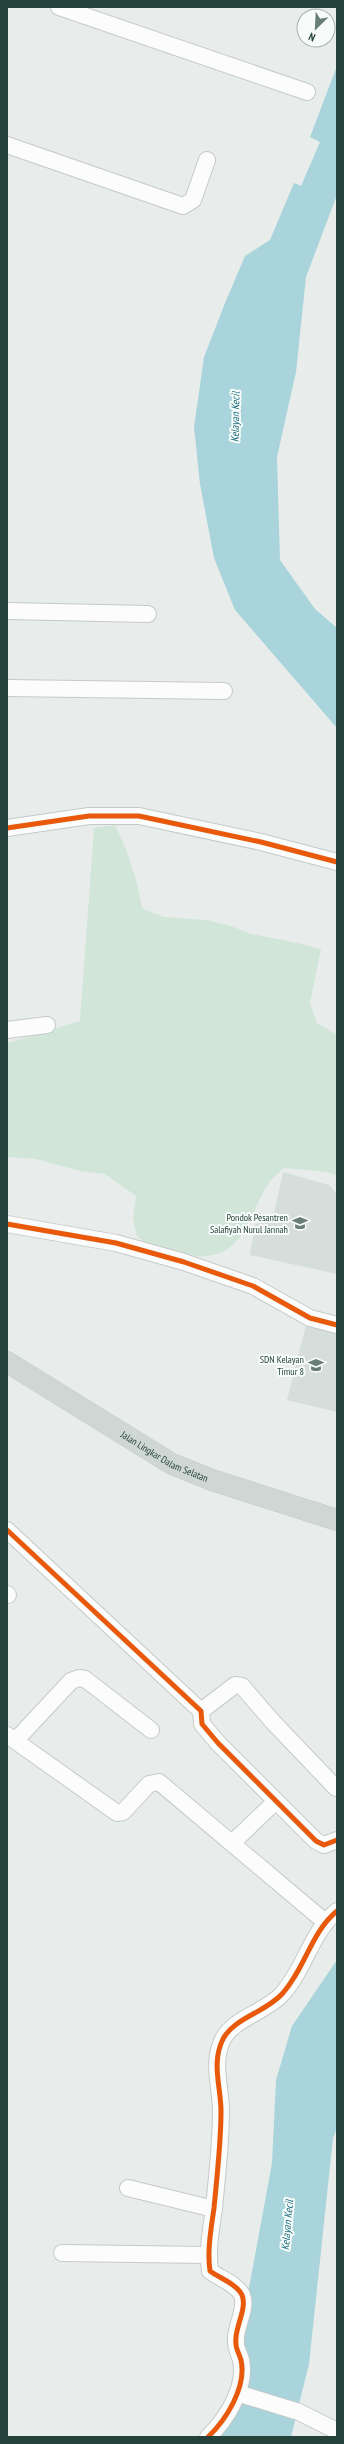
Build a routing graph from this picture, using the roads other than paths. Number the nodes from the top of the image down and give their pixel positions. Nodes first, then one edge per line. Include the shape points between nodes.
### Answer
1 (59, 7) edge
2 (307, 92) dead end
3 (7, 145) edge
4 (207, 160) dead end
5 (7, 611) edge
6 (148, 614) dead end
7 (7, 688) edge
8 (224, 691) dead end
9 (7, 828) edge
10 (337, 862) edge
11 (47, 1025) dead end
12 (7, 1030) edge
13 (7, 1224) edge
14 (337, 1325) edge
15 (7, 1362) edge
16 (337, 1520) edge
17 (7, 1530) edge
18 (201, 1710) junction
19 (151, 1730) dead end
20 (11, 1738) edge
21 (336, 1788) dead end
22 (276, 1801) junction
23 (337, 1840) edge
24 (232, 1843) junction
25 (337, 1911) edge
26 (324, 1921) junction
27 (128, 2188) dead end
28 (214, 2209) junction
29 (62, 2253) dead end
30 (207, 2255) junction
31 (239, 2394) junction
32 (337, 2431) edge
33 (208, 2437) edge

1 - 2 street
3 - 4 street via 182,206 193,200
5 - 6 street
7 - 8 street
9 - 10 street via 89,816 139,816 261,842
11 - 12 street
13 - 14 street via 116,1243 184,1262 253,1286 310,1318
15 - 16 main road, Jalan Lingkar Dalam Selatan via 172,1464 212,1480
17 - 18 street
18 - 21 street via 235,1685 242,1686
18 - 22 street via 202,1724
19 - 20 street via 85,1679 79,1678 71,1681
20 - 24 street via 117,1813 123,1812 149,1784 159,1782
22 - 23 street via 321,1844 329,1845
22 - 24 street
24 - 26 street
25 - 26 street
26 - 28 street via 284,1992 271,2005 230,2028 223,2039 217,2064 221,2110
27 - 28 street
28 - 30 street
29 - 30 street
30 - 31 street via 210,2271 237,2288 242,2295 243,2303 235,2350 241,2360
31 - 32 street via 299,2412
31 - 33 street via 228,2416

